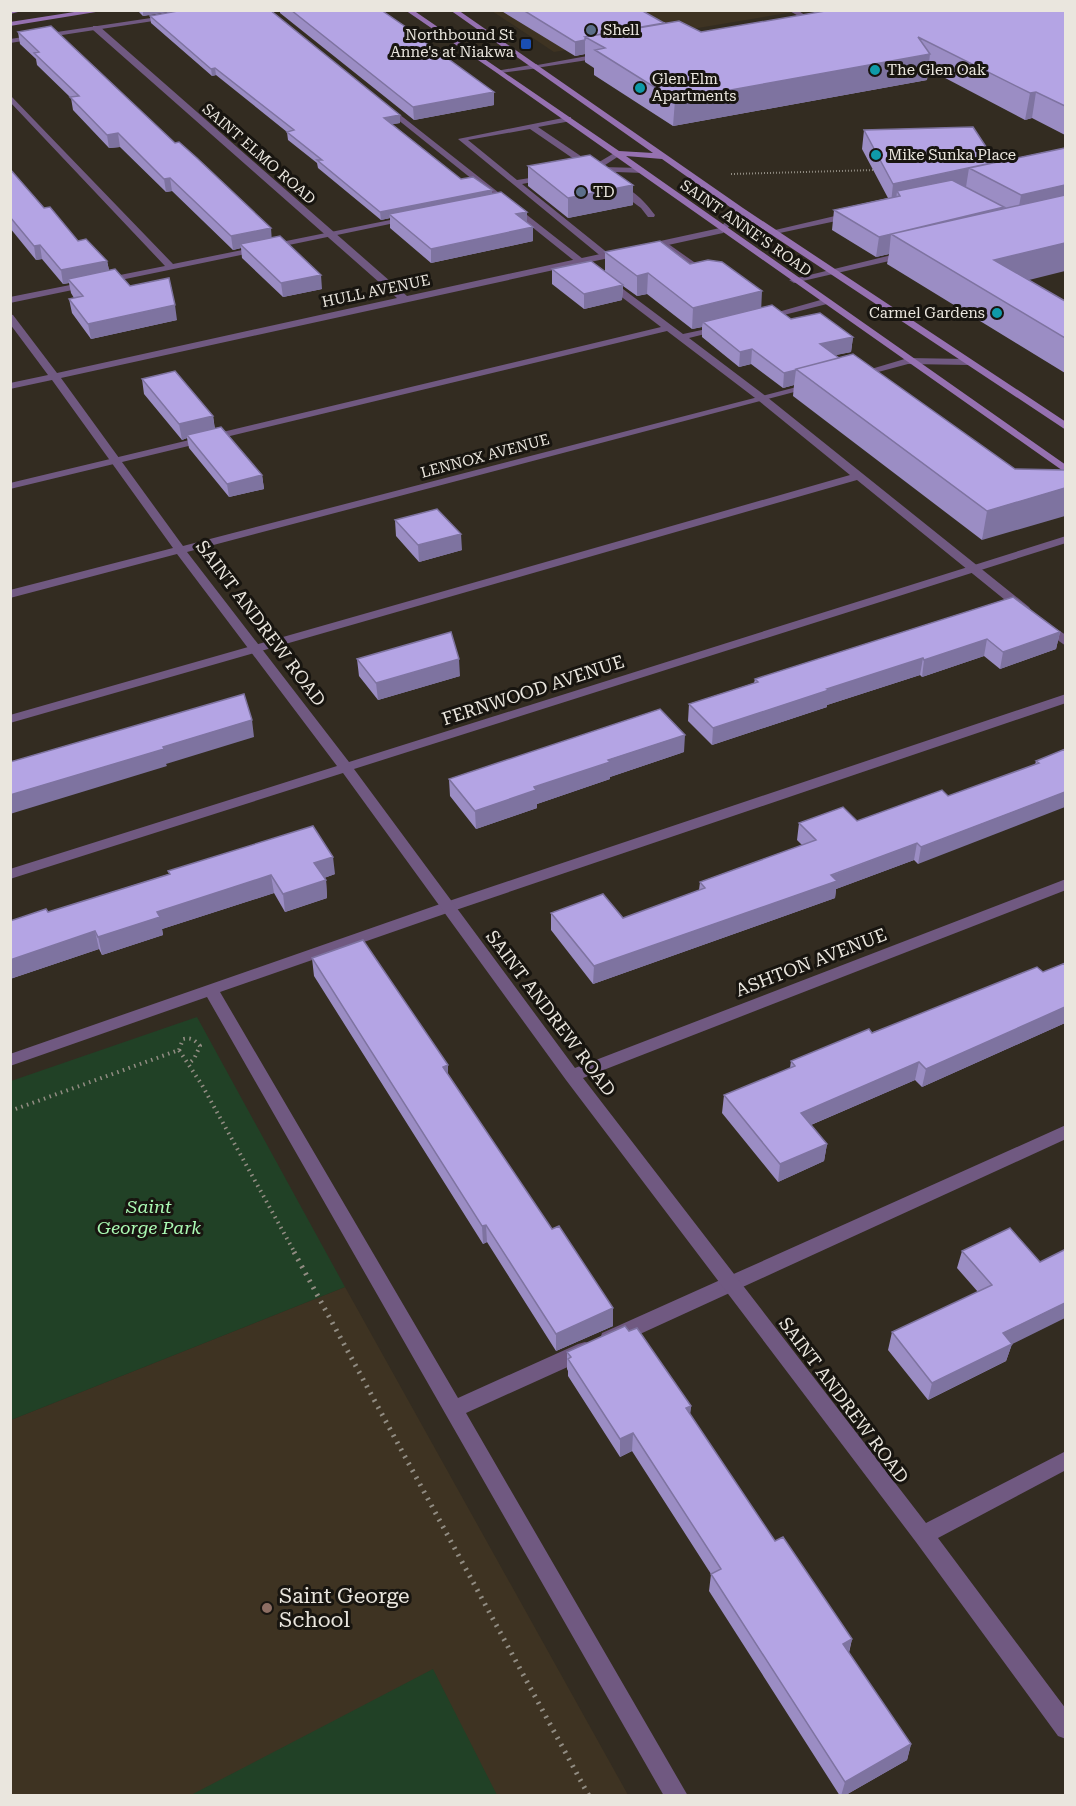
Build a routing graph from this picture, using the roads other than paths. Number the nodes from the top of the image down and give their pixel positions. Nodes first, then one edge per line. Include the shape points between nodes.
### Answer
1 (23, 10) edge
2 (105, 10) edge
3 (408, 10) edge
4 (453, 10) edge
5 (791, 10) edge
6 (10, 12) edge
7 (179, 16) edge
8 (819, 18) edge
9 (809, 20) junction
10 (798, 22) edge
11 (10, 24) edge
12 (96, 28) junction
13 (10, 41) edge
14 (617, 52) edge
15 (536, 66) junction
16 (500, 71) junction
17 (373, 95) edge
18 (10, 97) edge
19 (568, 119) junction
20 (531, 126) junction
21 (616, 154) junction
22 (664, 157) junction
23 (593, 169) junction
24 (582, 171) edge
25 (641, 171) junction
26 (559, 175) edge
27 (515, 183) junction
28 (503, 200) junction
29 (492, 202) edge
30 (740, 210) junction
31 (862, 213) edge
32 (651, 215) dead end
33 (423, 216) edge
34 (723, 230) junction
35 (775, 231) junction
36 (331, 235) junction
37 (662, 243) junction
38 (920, 251) edge
39 (606, 256) junction
40 (580, 261) junction
41 (171, 267) junction
42 (833, 271) junction
43 (718, 277) edge
44 (794, 280) junction
45 (10, 300) edge
46 (405, 300) junction
47 (824, 302) junction
48 (770, 313) edge
49 (10, 317) edge
50 (734, 325) edge
51 (668, 328) junction
52 (681, 338) junction
53 (908, 361) junction
54 (969, 362) junction
55 (55, 377) junction
56 (819, 385) edge
57 (10, 386) edge
58 (869, 388) edge
59 (763, 399) junction
60 (1065, 427) edge
61 (117, 460) junction
62 (1065, 470) edge
63 (859, 476) junction
64 (10, 486) edge
65 (1065, 539) edge
66 (182, 550) junction
67 (972, 569) junction
68 (10, 594) edge
69 (1065, 642) edge
70 (257, 650) junction
71 (1065, 698) edge
72 (10, 719) edge
73 (346, 768) junction
74 (10, 874) edge
75 (1065, 884) edge
76 (448, 908) junction
77 (211, 990) junction
78 (10, 1060) edge
79 (572, 1076) junction
80 (1065, 1131) edge
81 (731, 1284) junction
82 (454, 1410) junction
83 (1065, 1460) edge
84 (923, 1535) junction
85 (1065, 1728) edge
86 (677, 1796) edge

1 - 6 main road
2 - 11 main road
3 - 16 main road, SAINT ANNE'S ROAD
4 - 15 main road, SAINT ANNE'S ROAD
5 - 9 street
7 - 12 street
8 - 9 street
9 - 10 street
12 - 13 street
12 - 36 street, SAINT ELMO ROAD
14 - 15 street
15 - 16 street
15 - 22 main road, SAINT ANNE'S ROAD
16 - 19 main road, SAINT ANNE'S ROAD
17 - 28 street
18 - 41 street
19 - 20 street
19 - 21 main road, SAINT ANNE'S ROAD
20 - 23 street
20 - 27 street via 462,139
21 - 22 main road
21 - 23 street
21 - 25 main road, SAINT ANNE'S ROAD
22 - 30 main road, SAINT ANNE'S ROAD
23 - 24 street
23 - 25 street
23 - 32 street
25 - 34 main road, SAINT ANNE'S ROAD
26 - 27 street
27 - 39 street
28 - 29 street
28 - 40 street
30 - 34 street
30 - 35 main road, SAINT ANNE'S ROAD
31 - 35 street
33 - 36 street
34 - 37 street, HULL AVENUE
34 - 44 main road, SAINT ANNE'S ROAD
35 - 42 main road, SAINT ANNE'S ROAD
36 - 41 street
36 - 46 street, SAINT ELMO ROAD
37 - 39 street, HULL AVENUE
37 - 43 street via 709,276
38 - 42 street
39 - 40 street, HULL AVENUE
40 - 46 street, HULL AVENUE
40 - 51 street
41 - 45 street
42 - 44 street
42 - 54 main road, SAINT ANNE'S ROAD
44 - 47 main road, SAINT ANNE'S ROAD
46 - 55 street, HULL AVENUE
47 - 48 street
47 - 53 main road, SAINT ANNE'S ROAD
49 - 55 street, SAINT ANDREW ROAD
50 - 52 street
51 - 52 street
51 - 61 street
52 - 59 street
53 - 54 street
53 - 58 street via 846,377
53 - 62 main road, SAINT ANNE'S ROAD
54 - 60 main road, SAINT ANNE'S ROAD
55 - 57 street, HULL AVENUE
55 - 61 street, SAINT ANDREW ROAD
56 - 59 street, LENNOX AVENUE
59 - 63 street
59 - 66 street, LENNOX AVENUE
61 - 64 street
61 - 66 street, SAINT ANDREW ROAD
63 - 67 street
63 - 70 street
65 - 67 street, FERNWOOD AVENUE
66 - 68 street, LENNOX AVENUE
66 - 70 street, SAINT ANDREW ROAD
67 - 69 street
67 - 73 street, FERNWOOD AVENUE
70 - 72 street
70 - 73 street, SAINT ANDREW ROAD
71 - 76 street
73 - 74 street, FERNWOOD AVENUE
73 - 76 street, SAINT ANDREW ROAD
75 - 79 street, ASHTON AVENUE
76 - 77 street
76 - 79 street, SAINT ANDREW ROAD
77 - 78 street
77 - 82 street
79 - 81 street, SAINT ANDREW ROAD
80 - 81 street
81 - 82 street
81 - 84 street, SAINT ANDREW ROAD
82 - 86 street
83 - 84 street
84 - 85 street, SAINT ANDREW ROAD

